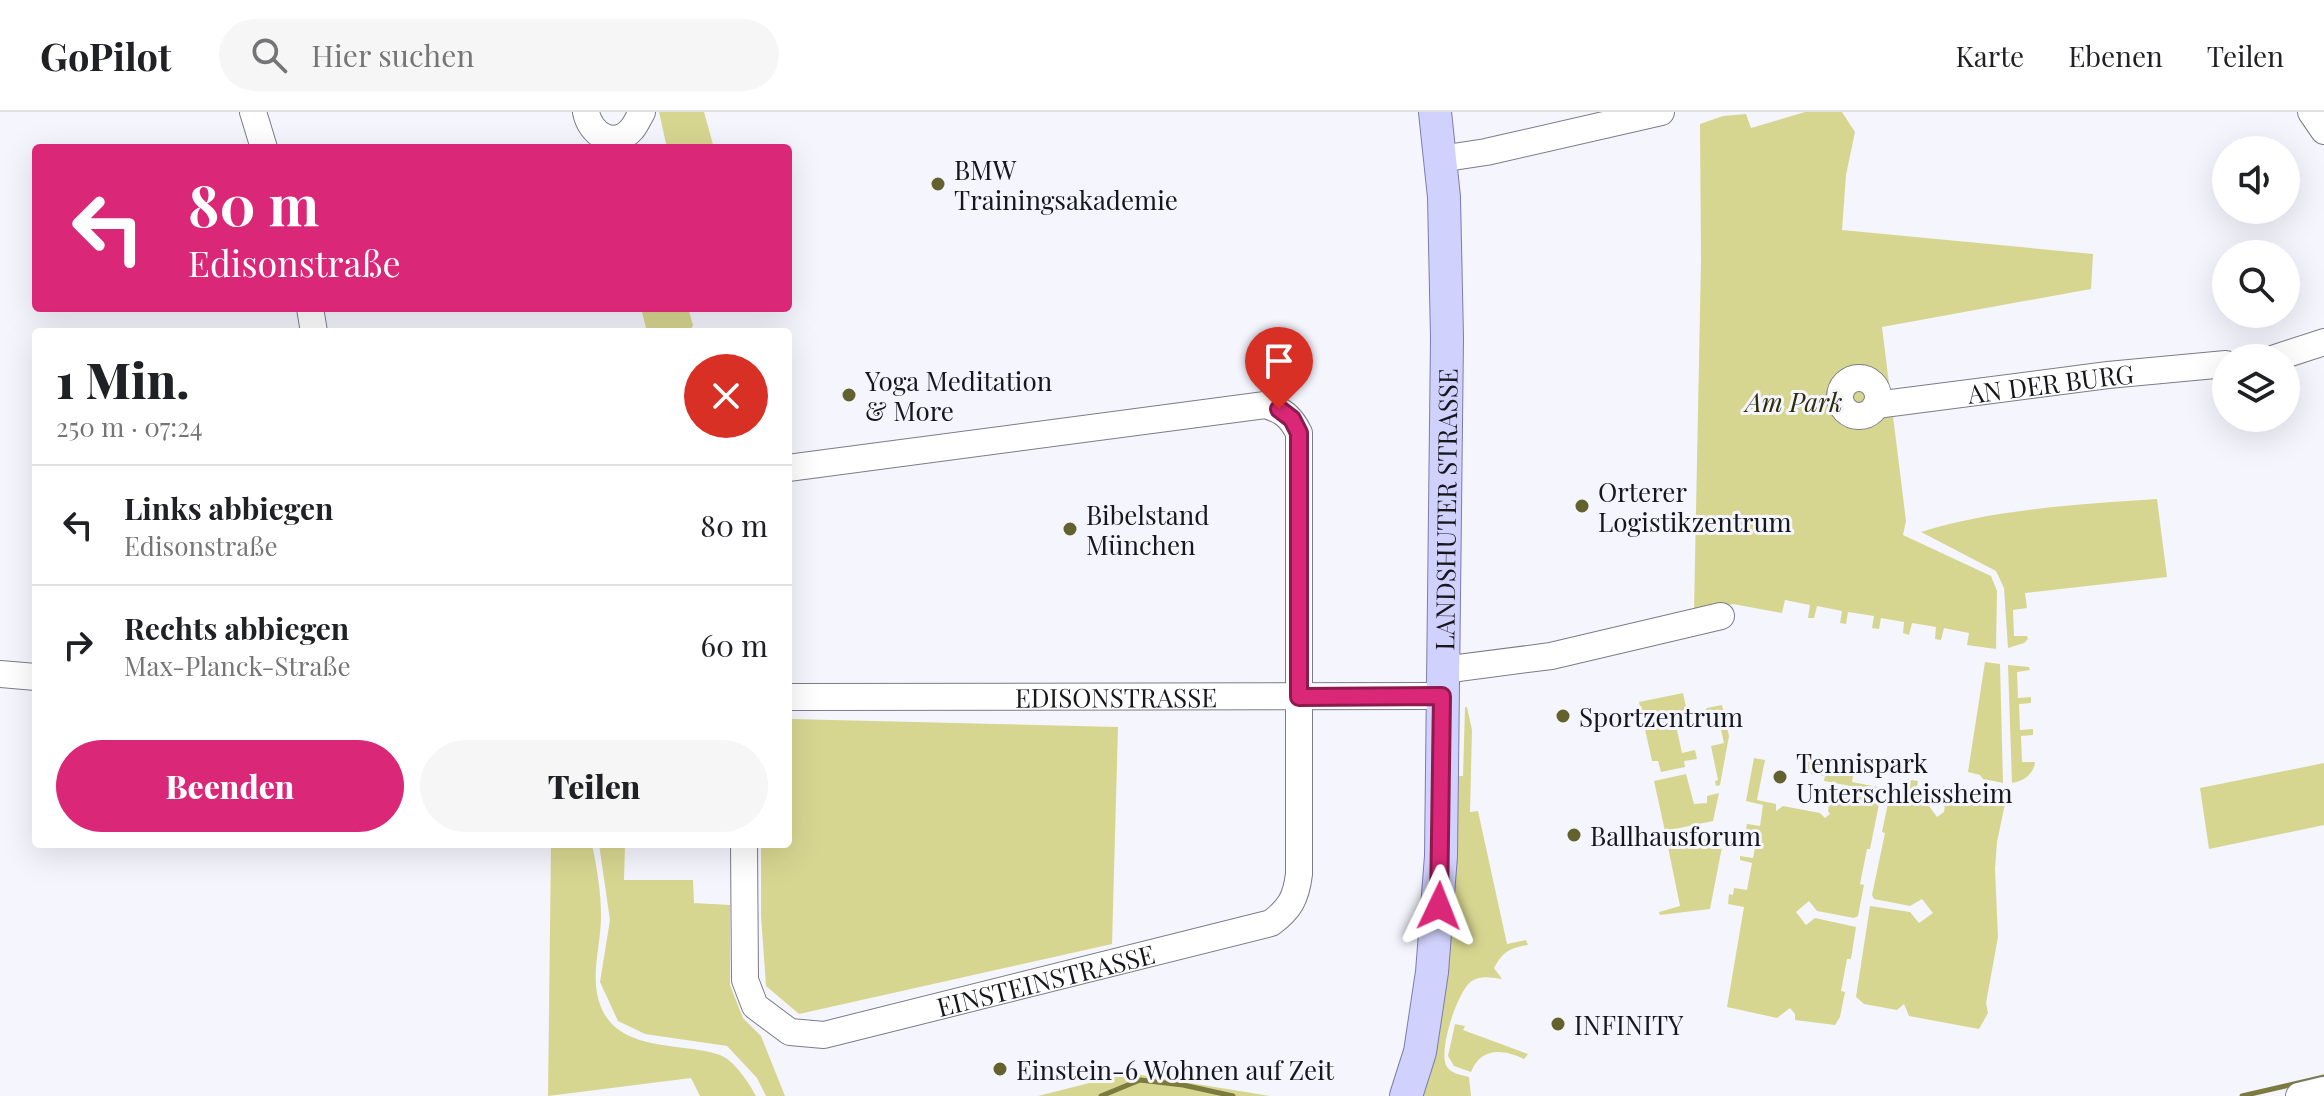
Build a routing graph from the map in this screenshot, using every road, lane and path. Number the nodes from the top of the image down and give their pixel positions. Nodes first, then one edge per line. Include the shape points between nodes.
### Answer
1 (253, 112) edge
2 (586, 112) edge
3 (642, 112) edge
4 (1435, 112) edge
5 (1661, 112) edge
6 (2311, 112) edge
7 (2324, 131) edge
8 (263, 144) edge
9 (1440, 159) junction
10 (2324, 342) edge
11 (2300, 350) edge
12 (2212, 365) edge
13 (1876, 405) dead end
14 (792, 467) edge
15 (1721, 616) dead end
16 (0, 674) edge
17 (32, 677) edge
18 (1442, 683) junction
19 (792, 697) edge
20 (1299, 697) junction
21 (744, 848) edge
22 (2324, 1090) edge
23 (1406, 1096) edge
24 (2299, 1096) edge

1 - 8 street
2 - 3 street via 595,132 607,139 632,130
4 - 9 main road, LANDSHUTER STRASSE
5 - 9 street
6 - 7 street
9 - 18 main road, LANDSHUTER STRASSE via 1447,327
10 - 11 street
12 - 13 street, AN DER BURG
14 - 20 street, EINSTEINSTRASSE via 1265,405 1279,409 1299,433
15 - 18 street, EDISONSTRASSE
16 - 17 street
18 - 20 street, EDISONSTRASSE
18 - 23 main road, LANDSHUTER STRASSE via 1439,906 1424,1027
19 - 20 street, EDISONSTRASSE
20 - 21 street, EINSTEINSTRASSE via 1297,892 1290,909 1271,923 824,1035 790,1032 755,1006 745,980
22 - 24 street

